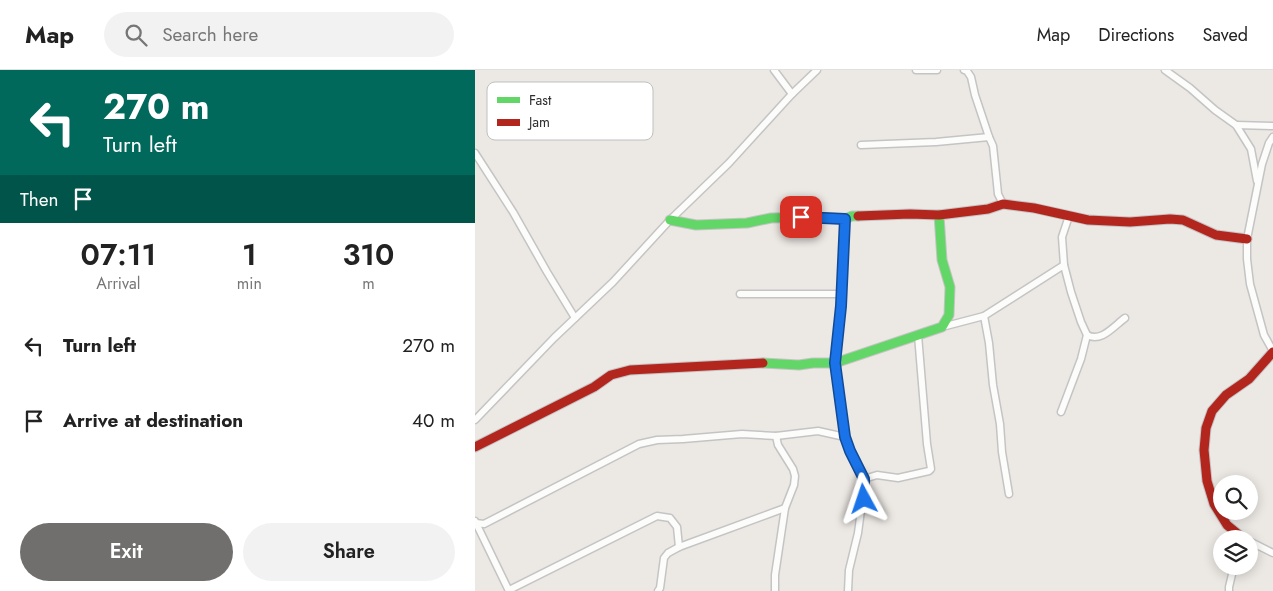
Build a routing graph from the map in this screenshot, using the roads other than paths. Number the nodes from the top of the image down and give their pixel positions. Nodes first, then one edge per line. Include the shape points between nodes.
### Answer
1 (774, 70) edge
2 (817, 70) edge
3 (917, 70) edge
4 (937, 70) edge
5 (964, 70) edge
6 (1165, 70) edge
7 (792, 94) junction
8 (1236, 125) junction
9 (1273, 126) edge
10 (1273, 136) edge
11 (989, 137) junction
12 (861, 144) dead end
13 (475, 153) edge
14 (1258, 185) junction
15 (1003, 204) junction
16 (939, 215) junction
17 (1069, 216) junction
18 (845, 219) junction
19 (670, 220) junction
20 (1247, 238) junction
21 (1064, 265) junction
22 (740, 294) dead end
23 (841, 294) junction
24 (984, 316) junction
25 (575, 318) junction
26 (1125, 318) dead end
27 (942, 327) junction
28 (918, 335) junction
29 (1087, 335) junction
30 (1273, 352) edge
31 (835, 363) junction
32 (1061, 412) dead end
33 (475, 420) edge
34 (776, 436) junction
35 (845, 437) junction
36 (475, 448) edge
37 (864, 479) junction
38 (1009, 494) dead end
39 (785, 508) junction
40 (476, 522) edge
41 (1232, 530) edge
42 (1258, 546) edge
43 (679, 547) junction
44 (1273, 553) edge
45 (1232, 575) edge
46 (509, 590) edge
47 (849, 590) edge
48 (658, 591) edge
49 (775, 591) edge
50 (1229, 591) edge

1 - 7 street
2 - 7 street
3 - 4 street
5 - 11 street via 971,77
6 - 8 street
7 - 19 street via 729,163
8 - 9 street
8 - 14 street via 1251,149
10 - 14 street
11 - 12 street
11 - 15 street
13 - 25 street
14 - 20 street
15 - 16 street
15 - 17 street
16 - 18 street via 852,216
16 - 27 street via 942,260 950,287 949,315
17 - 20 street via 1111,222 1183,220 1215,235
17 - 21 street via 1062,237
18 - 19 street via 771,218 747,223 696,225
18 - 23 street
19 - 25 street
20 - 30 street via 1250,284 1264,335
21 - 24 street
21 - 29 street
22 - 23 street
23 - 31 street
24 - 27 street
24 - 38 street
25 - 33 street
26 - 29 street via 1101,337
27 - 28 street
28 - 31 street
28 - 37 street via 931,469 899,478 877,475
29 - 32 street
30 - 41 street via 1249,379 1226,395 1212,410 1206,428 1207,481 1214,504
31 - 35 street
31 - 36 street via 630,370 611,375 594,387
34 - 35 street via 818,431
34 - 39 street via 795,476
34 - 40 street via 742,434 639,444 484,524
35 - 37 street
37 - 47 street via 864,499 849,570
39 - 43 street
39 - 49 street
40 - 46 street
42 - 44 street
43 - 46 street via 677,527 670,518 657,516
43 - 48 street via 664,558
45 - 50 street

